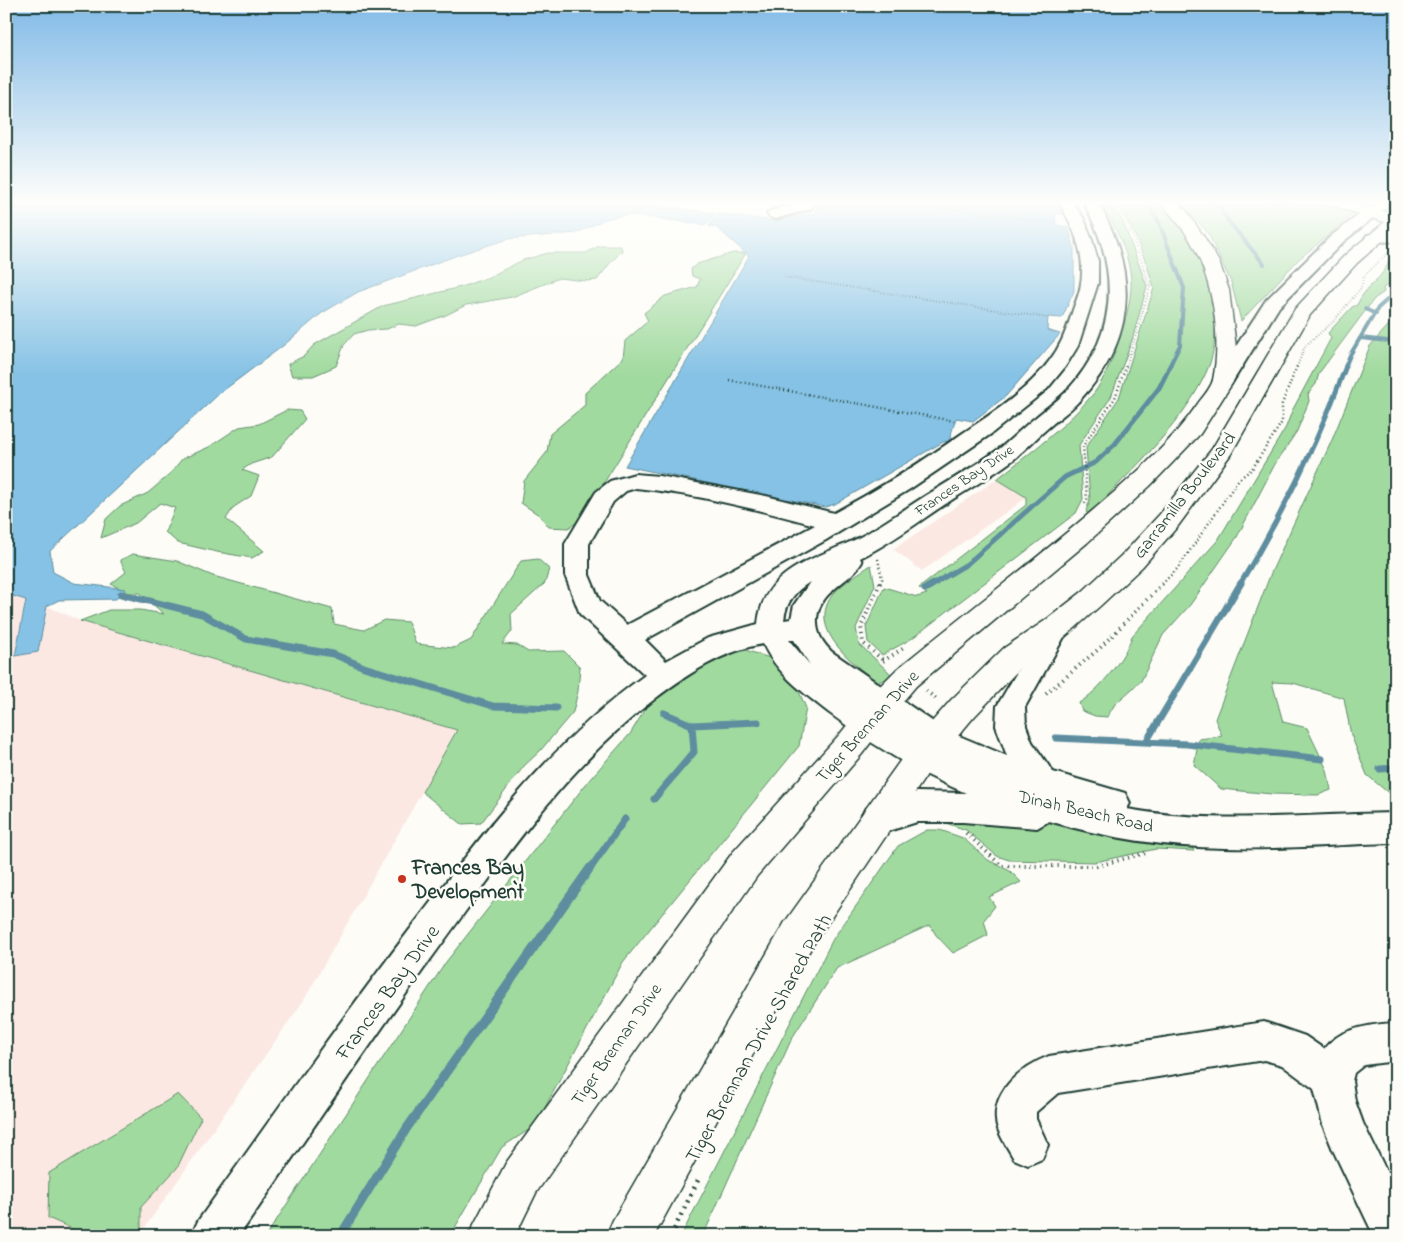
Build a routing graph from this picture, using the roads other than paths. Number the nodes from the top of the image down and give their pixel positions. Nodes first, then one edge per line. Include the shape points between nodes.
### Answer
1 (1089, 259) edge
2 (1116, 259) edge
3 (1208, 259) edge
4 (1316, 259) edge
5 (1354, 259) edge
6 (1222, 382) junction
7 (836, 522) junction
8 (871, 542) junction
9 (1056, 628) junction
10 (788, 630) junction
11 (626, 639) junction
12 (664, 676) junction
13 (875, 713) junction
14 (928, 748) junction
15 (1042, 783) junction
16 (876, 820) junction
17 (1122, 822) junction
18 (1396, 828) edge
19 (1292, 831) junction
20 (1396, 1042) edge
21 (1332, 1078) junction
22 (1028, 1145) dead end
23 (1396, 1234) edge
24 (213, 1236) edge
25 (490, 1236) edge
26 (629, 1236) edge

1 - 7 street via 1090,283 1078,322 1066,351 1044,379 1019,404 943,460
2 - 8 street, Frances Bay Drive via 1117,309 1112,334 1096,366 1073,396 1000,459
3 - 6 main road, Tiger Brennan Drive via 1220,290 1226,348
4 - 6 street via 1272,304
5 - 9 main road, Garramilla Boulevard via 1302,313 1229,440 1168,520 1092,599
6 - 13 main road, Tiger Brennan Drive via 1192,429 1142,481 906,678
7 - 11 street
7 - 11 street via 660,483 635,481 618,486 604,497 577,544 577,575 589,607
8 - 10 street, Frances Bay Drive via 815,593 806,610
8 - 10 street, Frances Bay Drive via 812,570 786,587 773,608
9 - 14 main road, Garramilla Boulevard via 1014,656
9 - 15 street via 1011,706 1011,726 1019,748
10 - 12 street, Frances Bay Drive via 750,635 720,645
10 - 13 street, Dinah Beach Road via 781,652 796,671
11 - 12 street
12 - 24 street, Frances Bay Drive via 584,741 501,836
13 - 14 street, Dinah Beach Road
13 - 25 main road, Tiger Brennan Drive via 745,864 521,1178
14 - 15 street via 1005,769
14 - 16 main road
14 - 17 street, Dinah Beach Road via 963,777 1032,801
15 - 19 street via 1131,807
16 - 17 street via 917,807 938,807
16 - 26 main road via 798,935
17 - 19 street, Dinah Beach Road via 1200,832
18 - 19 street, Dinah Beach Road
20 - 21 street via 1364,1045 1350,1051 1334,1068
21 - 22 street via 1292,1050 1264,1041 1049,1075 1018,1102 1016,1122
21 - 23 street via 1341,1121

